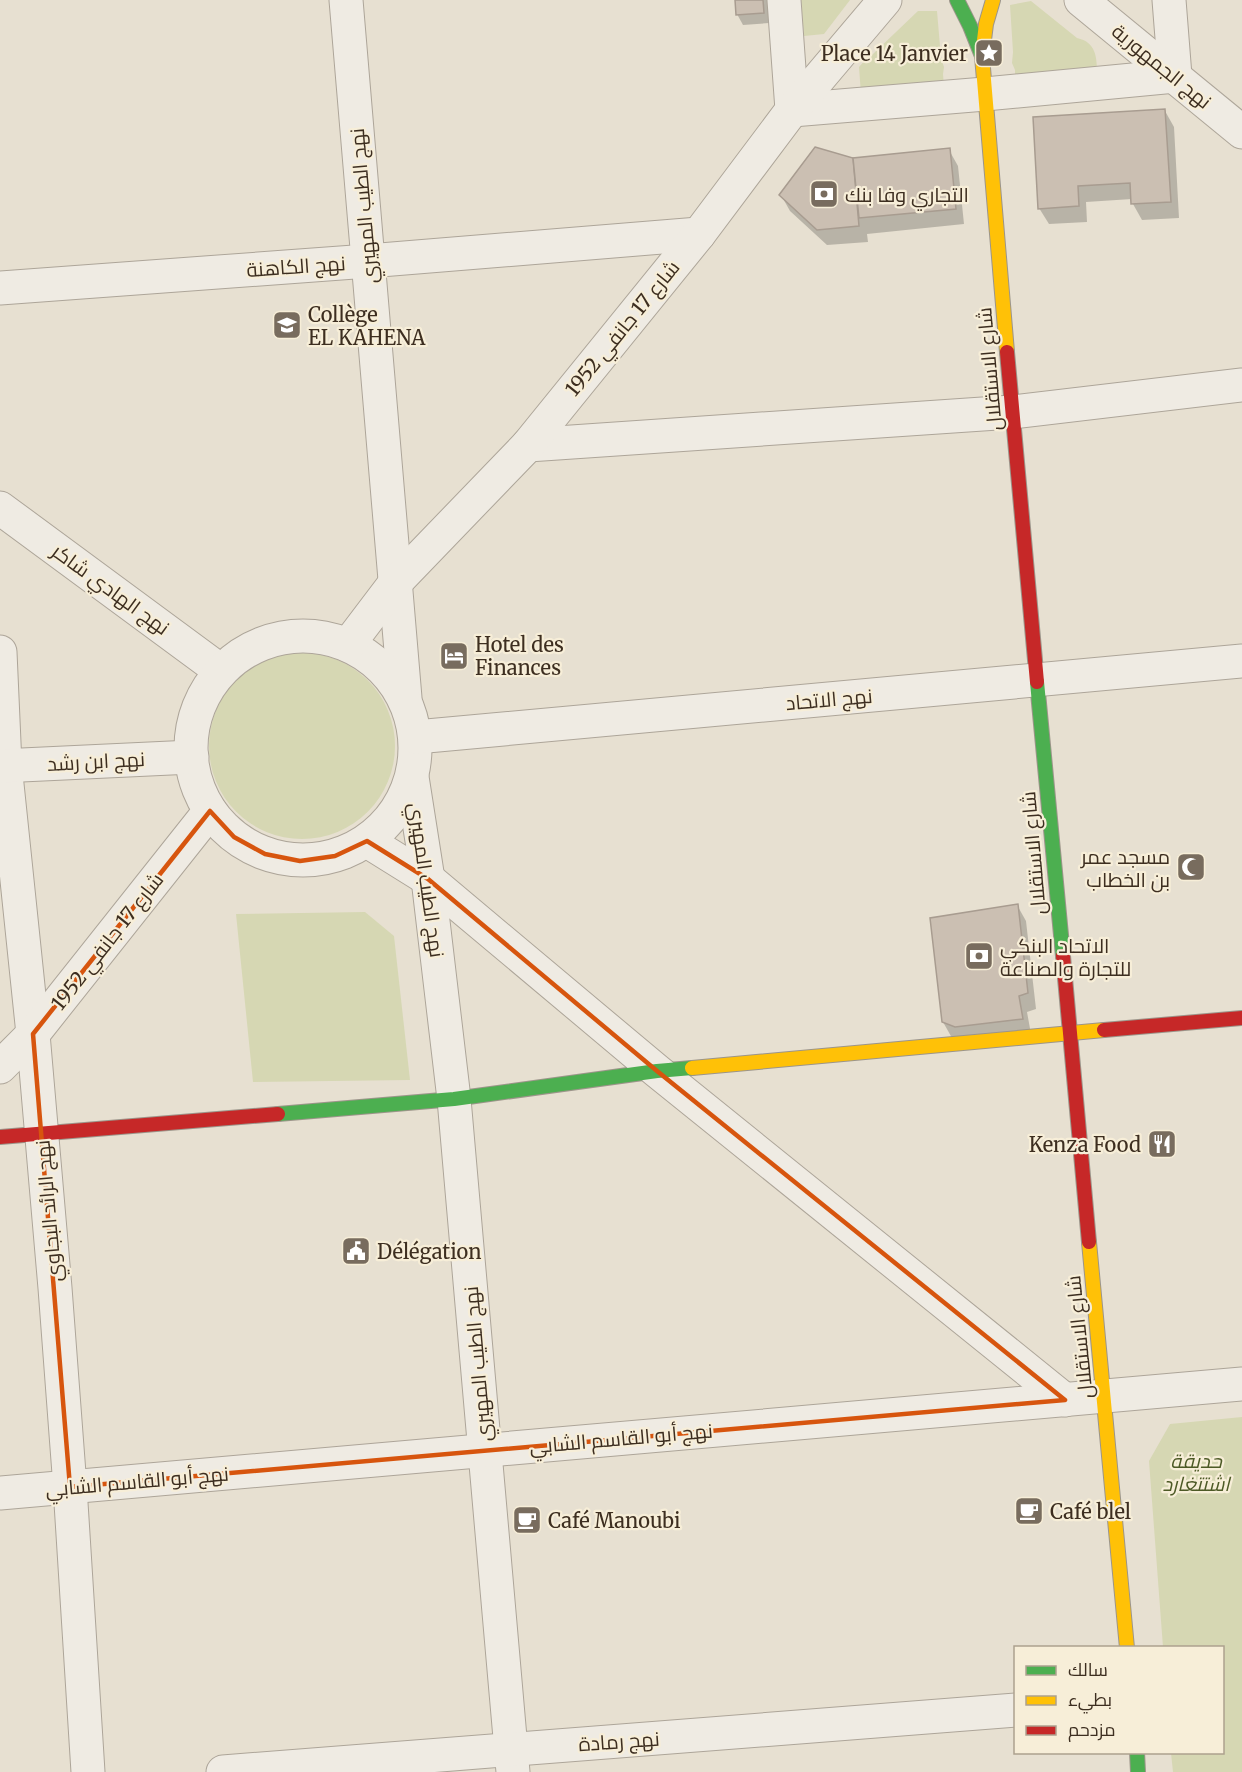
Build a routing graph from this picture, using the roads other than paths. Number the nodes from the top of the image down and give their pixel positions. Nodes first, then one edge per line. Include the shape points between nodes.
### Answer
1 (346, 0) edge
2 (784, 0) edge
3 (885, 0) edge
4 (957, 0) edge
5 (993, 0) edge
6 (1081, 0) edge
7 (1169, 0) edge
8 (982, 56) junction
9 (1175, 76) junction
10 (985, 94) junction
11 (792, 110) junction
12 (1242, 132) edge
13 (699, 234) junction
14 (368, 261) junction
15 (0, 288) edge
16 (1242, 385) edge
17 (1012, 412) junction
18 (528, 445) junction
19 (0, 508) edge
20 (395, 583) junction
21 (348, 645) junction
22 (0, 652) edge
23 (1242, 661) edge
24 (221, 671) junction
25 (1038, 679) junction
26 (405, 699) junction
27 (416, 737) junction
28 (192, 757) junction
29 (3, 766) edge
30 (412, 777) junction
31 (210, 811) junction
32 (367, 842) junction
33 (428, 879) junction
34 (1242, 1018) edge
35 (33, 1034) junction
36 (1069, 1034) junction
37 (0, 1067) edge
38 (657, 1071) junction
39 (454, 1099) junction
40 (42, 1133) junction
41 (0, 1137) edge
42 (1242, 1384) edge
43 (1104, 1396) junction
44 (1065, 1400) junction
45 (484, 1450) junction
46 (70, 1487) junction
47 (0, 1493) edge
48 (1127, 1646) edge
49 (1014, 1710) edge
50 (1137, 1754) edge
51 (512, 1760) edge
52 (88, 1772) edge
53 (223, 1772) edge
54 (1138, 1772) edge

1 - 14 street, نهج الطيب المهيري
2 - 11 street
3 - 11 street, شارع 17 جانفي 1952
4 - 8 main road
5 - 8 main road
6 - 9 street, نهج الجمهورية
7 - 9 street
8 - 10 main road, شارع الاستقلال
9 - 10 street
9 - 12 street, نهج الجمهورية
10 - 11 street
10 - 17 main road, شارع الاستقلال
11 - 13 street, شارع 17 جانفي 1952
13 - 14 street, نهج الكاهنة
13 - 18 street, شارع 17 جانفي 1952
14 - 15 street, نهج الكاهنة
14 - 20 street, نهج الطيب المهيري
16 - 17 street
17 - 18 street
17 - 25 main road, شارع الاستقلال
18 - 20 street, شارع 17 جانفي 1952
19 - 24 street, نهج الهادي شاكر
20 - 21 street, شارع 17 جانفي 1952
20 - 26 street, نهج الطيب المهيري
21 - 24 street via 315,636 281,638 248,650
21 - 26 street via 372,658
22 - 29 street, نهج الرائد البجاوي
23 - 25 street, نهج الاتحاد
24 - 28 street via 197,711
25 - 27 street, نهج الاتحاد
25 - 36 main road, شارع الاستقلال
26 - 27 street
27 - 30 street
28 - 29 street, نهج ابن رشد
28 - 31 street via 198,785
29 - 35 street, نهج الرائد البجاوي
30 - 32 street via 396,813
30 - 33 street, نهج الطيب المهيري
31 - 32 street via 234,837 265,854 300,861 335,856
31 - 35 street, شارع 17 جانفي 1952
32 - 33 street
33 - 38 street
33 - 39 street, نهج الطيب المهيري
34 - 36 main road
35 - 37 street, شارع 17 جانفي 1952
35 - 40 street, نهج الرائد البجاوي
36 - 38 main road
36 - 43 main road, شارع الاستقلال
38 - 39 main road
38 - 44 street
39 - 40 main road
39 - 45 street, نهج الطيب المهيري
40 - 41 main road
40 - 46 street, نهج الرائد البجاوي
42 - 43 street, نهج أبو القاسم الشابي
43 - 44 street, نهج أبو القاسم الشابي
43 - 48 main road, شارع الاستقلال
44 - 45 street, نهج أبو القاسم الشابي
45 - 46 street, نهج أبو القاسم الشابي
45 - 51 street, نهج الطيب المهيري
46 - 47 street, نهج أبو القاسم الشابي
46 - 52 street, نهج الرائد البجاوي
49 - 51 street, نهج رمادة
50 - 54 main road
51 - 53 street, نهج رمادة

